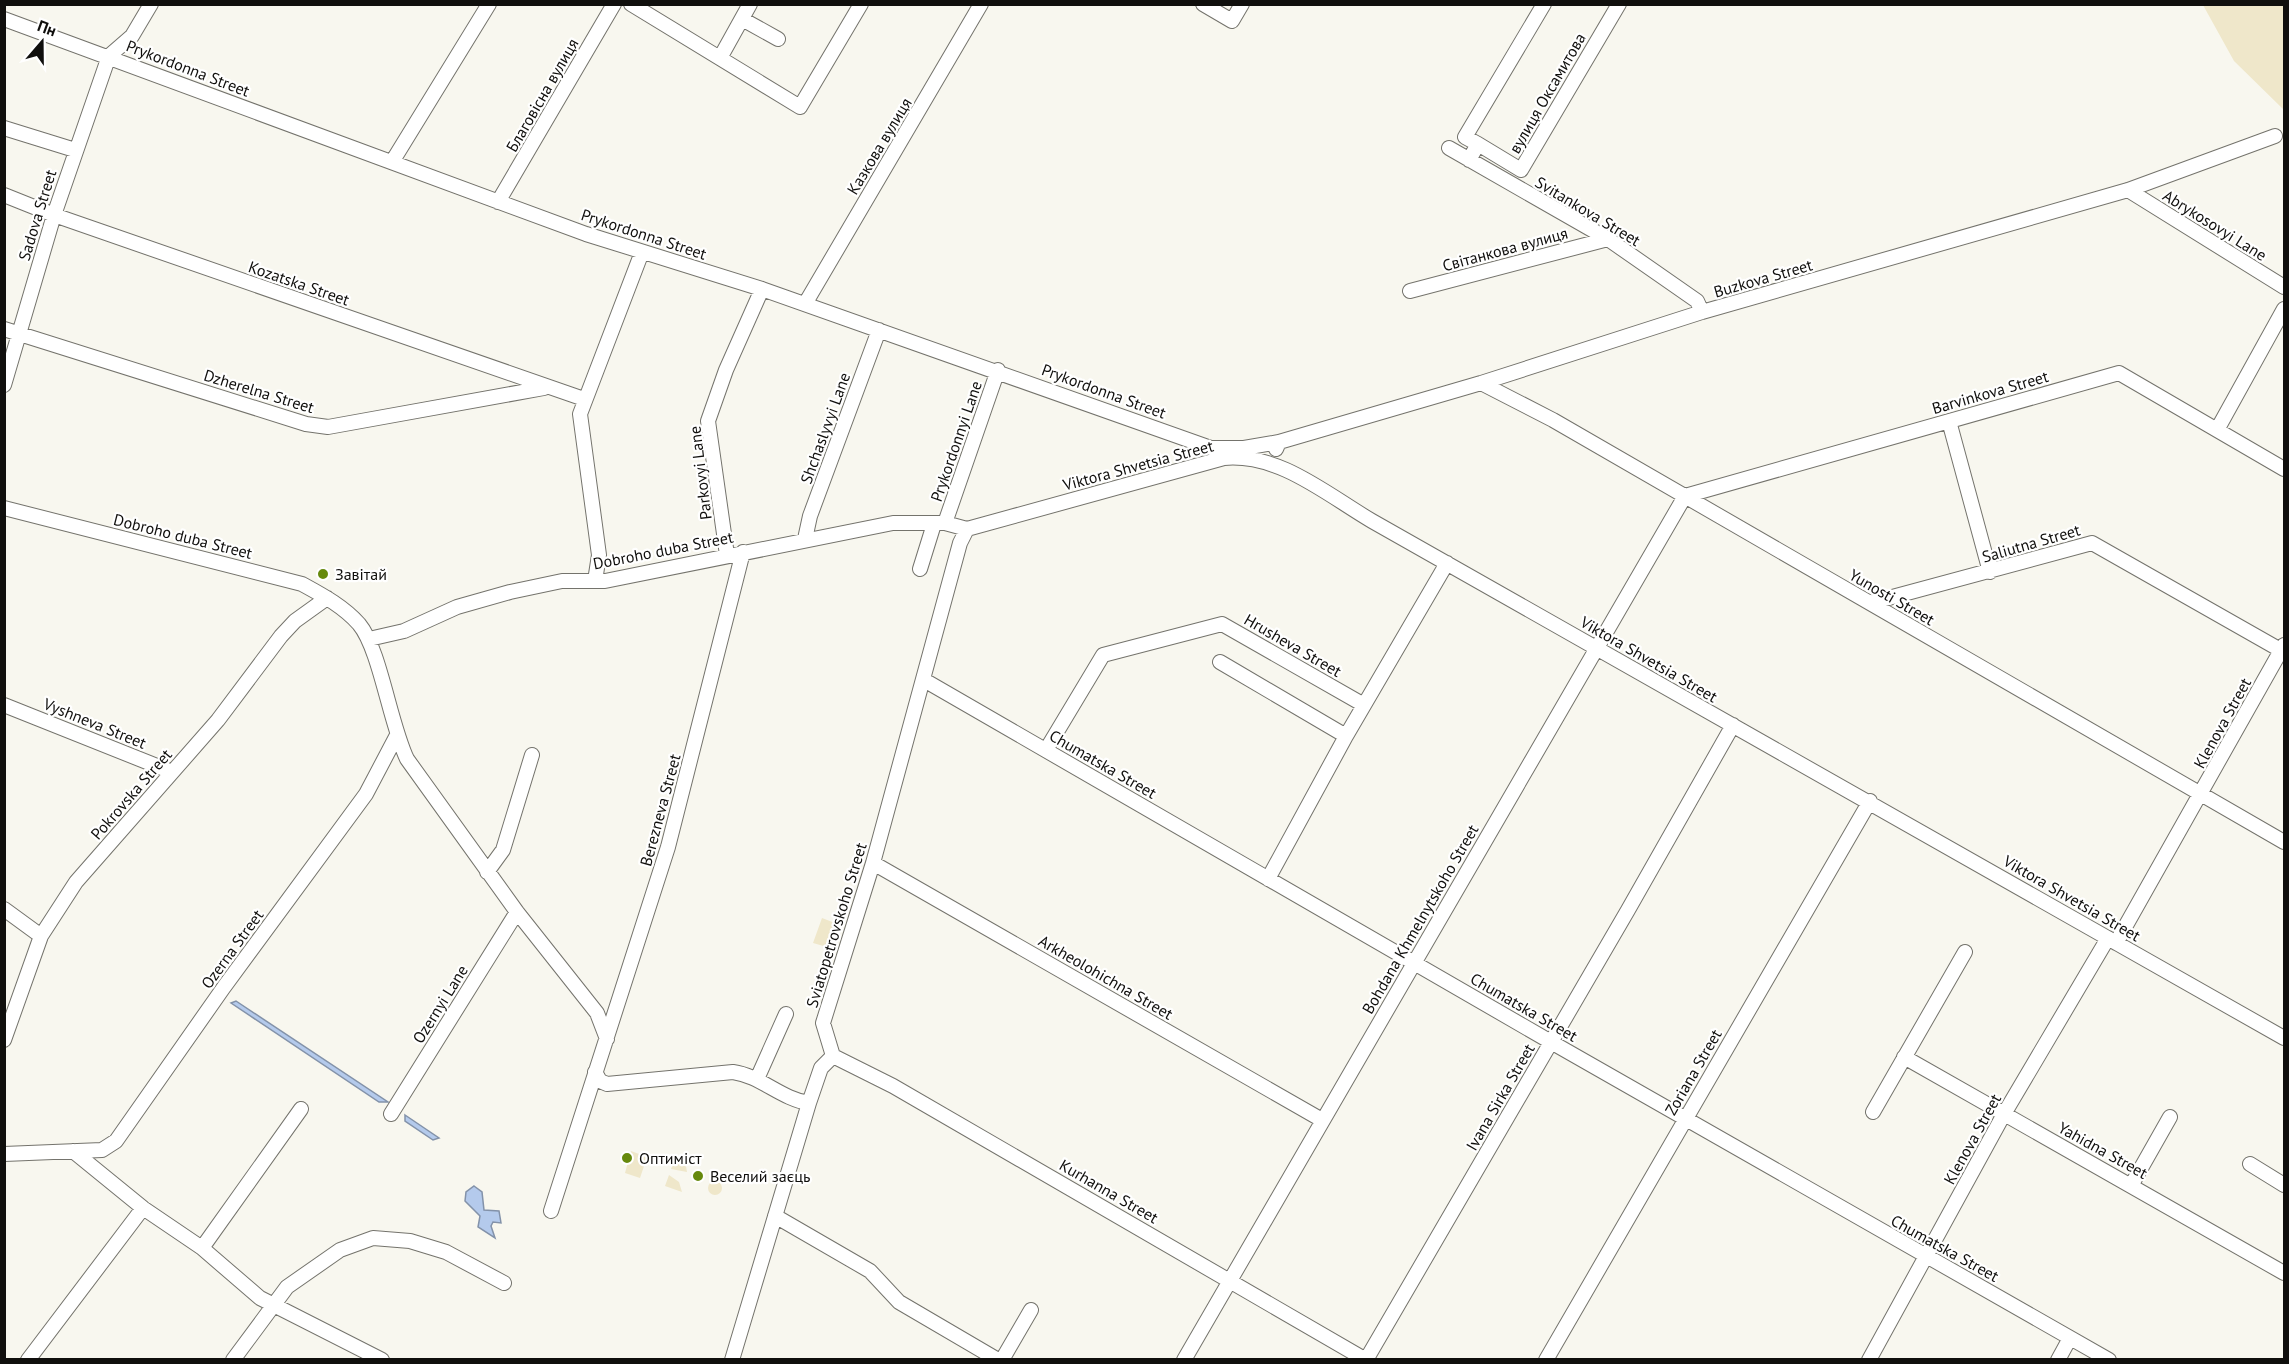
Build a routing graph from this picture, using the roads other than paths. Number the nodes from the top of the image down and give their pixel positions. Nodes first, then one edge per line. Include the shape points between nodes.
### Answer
1 (151, 4) edge
2 (489, 4) edge
3 (614, 4) edge
4 (631, 4) edge
5 (750, 4) edge
6 (861, 4) edge
7 (981, 4) edge
8 (1203, 4) edge
9 (1242, 4) edge
10 (1544, 4) edge
11 (1619, 4) edge
12 (4, 19) edge
13 (742, 19) junction
14 (778, 39) dead end
15 (109, 56) junction
16 (720, 58) junction
17 (4, 128) edge
18 (2275, 136) dead end
19 (1478, 144) junction
20 (1449, 148) dead end
21 (75, 150) junction
22 (1469, 160) junction
23 (392, 162) junction
24 (2128, 190) junction
25 (4, 195) edge
26 (498, 202) junction
27 (54, 215) junction
28 (1608, 239) junction
29 (642, 252) junction
30 (2284, 287) edge
31 (762, 289) junction
32 (1410, 291) dead end
33 (805, 304) junction
34 (2284, 309) edge
35 (1702, 312) junction
36 (879, 330) junction
37 (11, 331) edge
38 (998, 370) junction
39 (1481, 383) junction
40 (4, 385) edge
41 (546, 387) junction
42 (584, 399) junction
43 (1949, 421) junction
44 (2217, 430) junction
45 (1279, 442) junction
46 (1273, 462) junction
47 (2284, 469) edge
48 (1685, 496) junction
49 (4, 508) edge
50 (939, 524) junction
51 (967, 529) junction
52 (805, 539) junction
53 (742, 552) junction
54 (727, 555) junction
55 (1447, 563) junction
56 (920, 569) dead end
57 (1990, 572) junction
58 (595, 581) junction
59 (327, 598) junction
60 (1870, 603) junction
61 (369, 639) junction
62 (1597, 648) junction
63 (2284, 649) edge
64 (1220, 662) dead end
65 (924, 680) junction
66 (4, 705) edge
67 (1364, 705) junction
68 (1733, 725) junction
69 (1346, 736) junction
70 (396, 737) junction
71 (1046, 750) junction
72 (532, 755) dead end
73 (172, 772) junction
74 (2202, 792) junction
75 (1870, 801) junction
76 (2284, 842) edge
77 (873, 862) junction
78 (487, 872) junction
79 (1268, 879) junction
80 (4, 909) edge
81 (516, 912) junction
82 (41, 936) junction
83 (2112, 940) junction
84 (1965, 952) dead end
85 (1414, 962) junction
86 (786, 1014) dead end
87 (2284, 1038) edge
88 (607, 1039) junction
89 (4, 1040) edge
90 (1551, 1042) junction
91 (833, 1056) junction
92 (1904, 1057) junction
93 (596, 1072) junction
94 (757, 1079) junction
95 (809, 1103) junction
96 (301, 1109) dead end
97 (1873, 1112) dead end
98 (391, 1114) dead end
99 (2004, 1114) junction
100 (2170, 1117) dead end
101 (1685, 1118) junction
102 (1322, 1120) junction
103 (73, 1151) junction
104 (4, 1154) edge
105 (2250, 1164) dead end
106 (2132, 1184) junction
107 (2284, 1185) edge
108 (143, 1208) junction
109 (551, 1211) dead end
110 (776, 1216) junction
111 (202, 1248) junction
112 (1925, 1257) junction
113 (2284, 1272) edge
114 (1230, 1280) junction
115 (504, 1283) dead end
116 (275, 1305) junction
117 (1030, 1310) dead end
118 (2070, 1338) junction
119 (27, 1359) edge
120 (233, 1359) edge
121 (382, 1359) edge
122 (732, 1359) edge
123 (1000, 1359) edge
124 (1184, 1359) edge
125 (1366, 1359) edge
126 (1546, 1359) edge
127 (1869, 1359) edge
128 (2058, 1359) edge
129 (2109, 1359) edge

1 - 15 street via 132,36
2 - 23 street
3 - 26 street, Благовісна вулиця
4 - 16 street
5 - 13 street
6 - 16 street via 800,107
7 - 33 street, Казкова вулиця
8 - 9 street via 1232,21
10 - 19 street via 1465,137
11 - 19 street, вулиця Оксамитова via 1521,170
12 - 15 street, Prykordonna Street
13 - 14 street
13 - 16 street
15 - 21 street, Sadova Street
15 - 23 street, Prykordonna Street
17 - 21 street
18 - 24 street, Buzkova Street
19 - 22 street
20 - 22 street, Svitankova Street
21 - 27 street, Sadova Street
22 - 28 street, Svitankova Street
23 - 26 street, Prykordonna Street
24 - 30 street, Abrykosovyi Lane
24 - 35 street, Buzkova Street
25 - 27 street, Kozatska Street
26 - 29 street, Prykordonna Street
27 - 37 street, Sadova Street
27 - 41 street, Kozatska Street
28 - 32 street, Світанкова вулиця
28 - 35 street, Svitankova Street via 1697,301
29 - 31 street, Prykordonna Street
29 - 42 street
31 - 33 street, Prykordonna Street
31 - 54 street, Parkovyi Lane via 708,421
33 - 36 street, Prykordonna Street
34 - 44 street
35 - 39 street, Buzkova Street
36 - 38 street, Prykordonna Street
36 - 52 street, Shchaslyvyi Lane
37 - 40 street, Sadova Street
37 - 41 street, Dzherelna Street via 306,424 328,427
38 - 45 street, Prykordonna Street via 1211,448
38 - 50 street, Prykordonnyi Lane
39 - 45 street, Buzkova Street
39 - 48 street, Yunosti Street
41 - 42 street, Kozatska Street
42 - 58 street via 580,423 599,555
43 - 44 street, Barvinkova Street via 2120,373
43 - 48 street, Barvinkova Street
43 - 57 street
44 - 47 street, Barvinkova Street
45 - 46 street
46 - 51 street, Viktora Shvetsia Street via 1240,456 1224,458
46 - 55 street, Viktora Shvetsia Street
48 - 60 street, Yunosti Street
48 - 62 street, Bohdana Khmelnytskoho Street
49 - 59 street, Dobroho duba Street via 302,584
50 - 51 street, Dobroho duba Street
50 - 52 street, Dobroho duba Street via 893,523
50 - 56 street, Prykordonnyi Lane
51 - 65 street, Sviatopetrovskoho Street
52 - 53 street, Dobroho duba Street
53 - 54 street, Dobroho duba Street
53 - 88 street, Berezneva Street via 668,847
54 - 58 street, Dobroho duba Street
55 - 62 street, Viktora Shvetsia Street
55 - 67 street
57 - 60 street, Saliutna Street
57 - 63 street, Saliutna Street via 2092,543
58 - 61 street, Dobroho duba Street via 562,581 510,592 457,607 404,631
59 - 61 street, Dobroho duba Street via 359,624
59 - 73 street, Pokrovska Street via 281,636 218,720
60 - 74 street, Yunosti Street
61 - 70 street
62 - 68 street, Viktora Shvetsia Street
62 - 85 street, Bohdana Khmelnytskoho Street
63 - 74 street, Klenova Street
64 - 69 street
65 - 71 street, Chumatska Street
65 - 77 street, Sviatopetrovskoho Street
66 - 73 street, Vyshneva Street
67 - 69 street
67 - 71 street, Hrusheva Street via 1222,624 1103,655
68 - 75 street, Viktora Shvetsia Street
68 - 90 street, Ivana Sirka Street
69 - 79 street
70 - 78 street via 420,779
70 - 103 street, Ozerna Street via 366,794 116,1142 102,1150
71 - 79 street, Chumatska Street
72 - 78 street via 503,850
73 - 82 street, Pokrovska Street via 76,882
74 - 76 street, Yunosti Street
74 - 83 street, Klenova Street
75 - 83 street, Viktora Shvetsia Street
75 - 101 street, Zoriana Street
77 - 91 street, Sviatopetrovskoho Street via 823,1023
77 - 102 street, Arkheolohichna Street
78 - 81 street
79 - 85 street, Chumatska Street
80 - 82 street
81 - 88 street via 597,1013
81 - 98 street, Ozernyi Lane
82 - 89 street, Pokrovska Street
83 - 87 street, Viktora Shvetsia Street
83 - 99 street, Klenova Street
84 - 92 street
85 - 90 street, Chumatska Street
85 - 102 street, Bohdana Khmelnytskoho Street
86 - 94 street
88 - 93 street, Berezneva Street
90 - 101 street, Chumatska Street
90 - 125 street, Ivana Sirka Street
91 - 95 street via 821,1068
91 - 114 street, Kurhanna Street via 893,1086
92 - 97 street
92 - 99 street, Yahidna Street
93 - 94 street via 600,1081 608,1084 733,1072
93 - 109 street, Berezneva Street
94 - 95 street via 790,1099
95 - 110 street
96 - 111 street
99 - 106 street, Yahidna Street
99 - 112 street, Klenova Street
100 - 106 street
101 - 112 street, Chumatska Street
101 - 126 street, Zoriana Street
102 - 114 street, Bohdana Khmelnytskoho Street
103 - 104 street, Ozerna Street
103 - 108 street
105 - 107 street
106 - 113 street, Yahidna Street
108 - 111 street
108 - 119 street
110 - 122 street
110 - 123 street via 870,1271 899,1302
111 - 116 street via 260,1298
112 - 118 street, Chumatska Street
112 - 127 street, Klenova Street
114 - 124 street, Bohdana Khmelnytskoho Street
114 - 125 street, Kurhanna Street
115 - 116 street via 446,1252 410,1241 373,1238 340,1250 303,1275 287,1287
116 - 120 street
116 - 121 street
117 - 123 street
118 - 128 street
118 - 129 street, Chumatska Street

